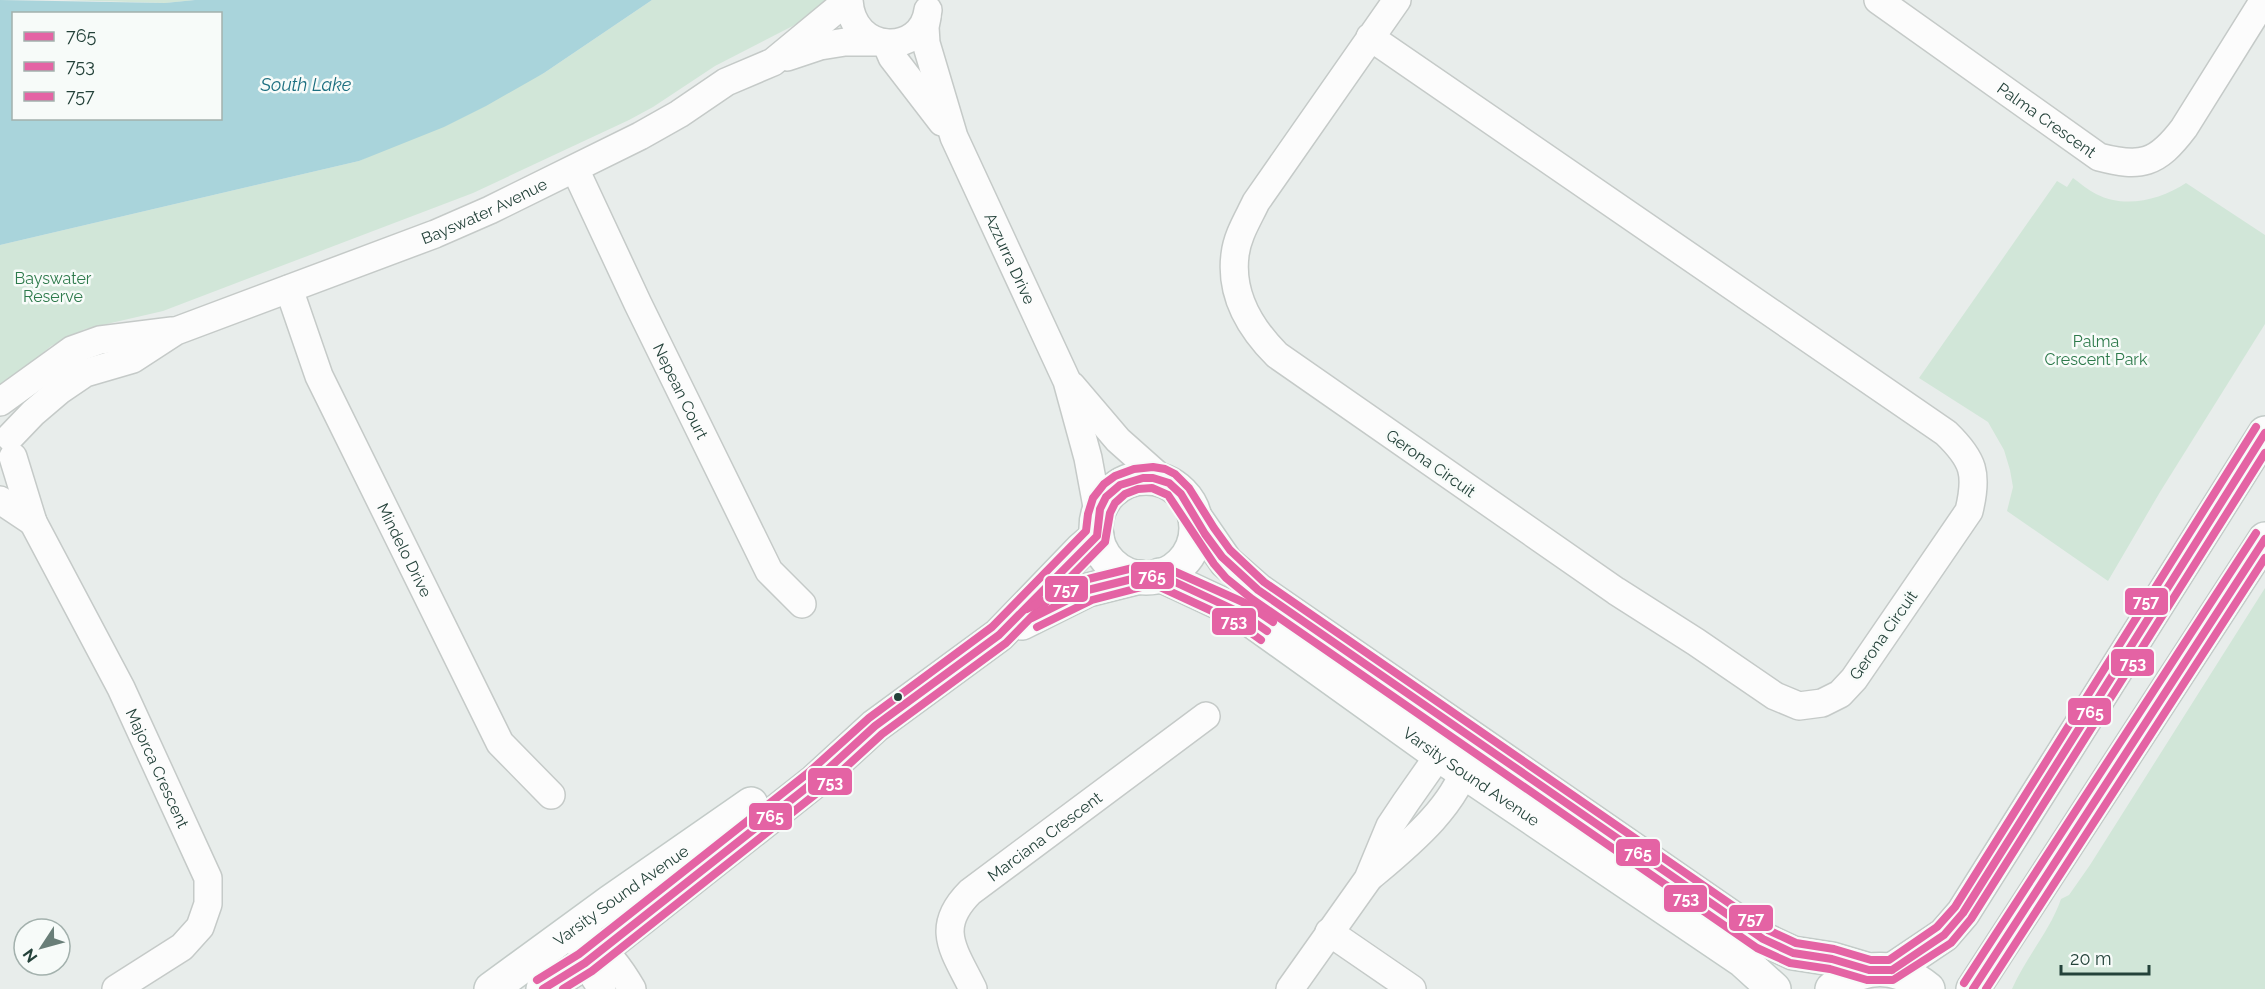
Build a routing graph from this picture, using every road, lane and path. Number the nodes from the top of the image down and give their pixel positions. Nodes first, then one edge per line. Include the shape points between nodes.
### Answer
1 (849, 0) edge
2 (1397, 0) edge
3 (2264, 0) edge
4 (1888, 3) edge
5 (930, 5) edge
6 (1370, 37) junction
7 (882, 43) junction
8 (777, 59) junction
9 (954, 137) junction
10 (575, 169) junction
11 (288, 289) junction
12 (176, 331) junction
13 (1067, 381) junction
14 (0, 402) edge
15 (2265, 433) edge
16 (8, 439) edge
17 (1163, 480) junction
18 (0, 481) edge
19 (0, 500) edge
20 (1195, 517) junction
21 (33, 522) junction
22 (1097, 524) junction
23 (2265, 539) edge
24 (1150, 576) junction
25 (802, 604) dead end
26 (999, 635) junction
27 (1206, 716) dead end
28 (875, 726) junction
29 (1473, 738) junction
30 (1452, 763) junction
31 (550, 795) dead end
32 (576, 927) junction
33 (1329, 932) junction
34 (597, 967) edge
35 (1880, 970) junction
36 (116, 989) edge
37 (491, 989) edge
38 (543, 989) edge
39 (632, 989) edge
40 (973, 989) edge
41 (1290, 989) edge
42 (1412, 989) edge
43 (1774, 989) edge
44 (1832, 989) edge
45 (1928, 989) edge
46 (1973, 989) edge

1 - 7 street via 859,30
1 - 8 street, Bayswater Avenue
2 - 6 street, Gerona Circuit
3 - 4 street, Palma Crescent via 2169,148 2149,160 2123,164 2099,157
5 - 7 street, Bayswater Avenue via 920,28 911,37
5 - 9 street, Azzurra Drive via 926,44
6 - 6 street, Gerona Circuit via 1946,433 1961,448 1971,466 1975,488 1969,511 1840,694 1822,703 1799,705 1775,696 1616,591 1277,355 1258,336 1244,312 1236,281 1235,255 1242,229 1256,202
7 - 8 street, Bayswater Avenue via 845,42
7 - 9 street, Azzurra Drive
8 - 10 street, Bayswater Avenue via 726,82 660,125
9 - 13 street, Azzurra Drive
10 - 11 street, Bayswater Avenue via 435,234
10 - 25 street, Nepean Court via 769,571
11 - 12 street, Bayswater Avenue
11 - 31 street, Mindelo Drive via 319,376 500,743
12 - 14 street, Bayswater Avenue via 100,340 72,350
12 - 16 street, Bayswater Avenue via 133,358 85,373 33,413
13 - 17 street, Azzurra Drive via 1118,440
13 - 22 street, Azzurra Drive via 1088,458
15 - 35 street via 1964,913 1944,935
16 - 18 street, Bayswater Avenue via 8,472
16 - 21 street, Majorca Crescent
17 - 20 street via 1188,501
17 - 22 street via 1131,480 1117,487 1105,498
19 - 21 street, Majorca Crescent
20 - 24 street via 1196,532 1185,559 1174,569
20 - 29 street, Varsity Sound Avenue via 1226,562 1258,590
21 - 36 street, Majorca Crescent via 121,688 208,878 208,904 200,927 182,947
22 - 24 street via 1102,551 1112,564 1125,573
22 - 26 street, Varsity Sound Avenue via 1082,549
23 - 46 street
24 - 26 street, Varsity Sound Avenue via 1088,590
24 - 30 street, Varsity Sound Avenue via 1241,613
26 - 28 street, Varsity Sound Avenue
27 - 40 street, Marciana Crescent via 957,905 950,921 950,939
28 - 32 street, Varsity Sound Avenue via 807,765
28 - 34 street, Varsity Sound Avenue
29 - 30 street
29 - 35 street, Varsity Sound Avenue via 1763,939 1792,953
30 - 33 street via 1433,818 1412,842 1368,879
30 - 43 street, Varsity Sound Avenue via 1718,943
32 - 34 street
32 - 37 street, Varsity Sound Avenue
33 - 41 street
33 - 42 street
34 - 38 street, Varsity Sound Avenue
34 - 39 street via 619,967
35 - 44 street via 1846,978
35 - 45 street, Varsity Sound Avenue via 1914,978

